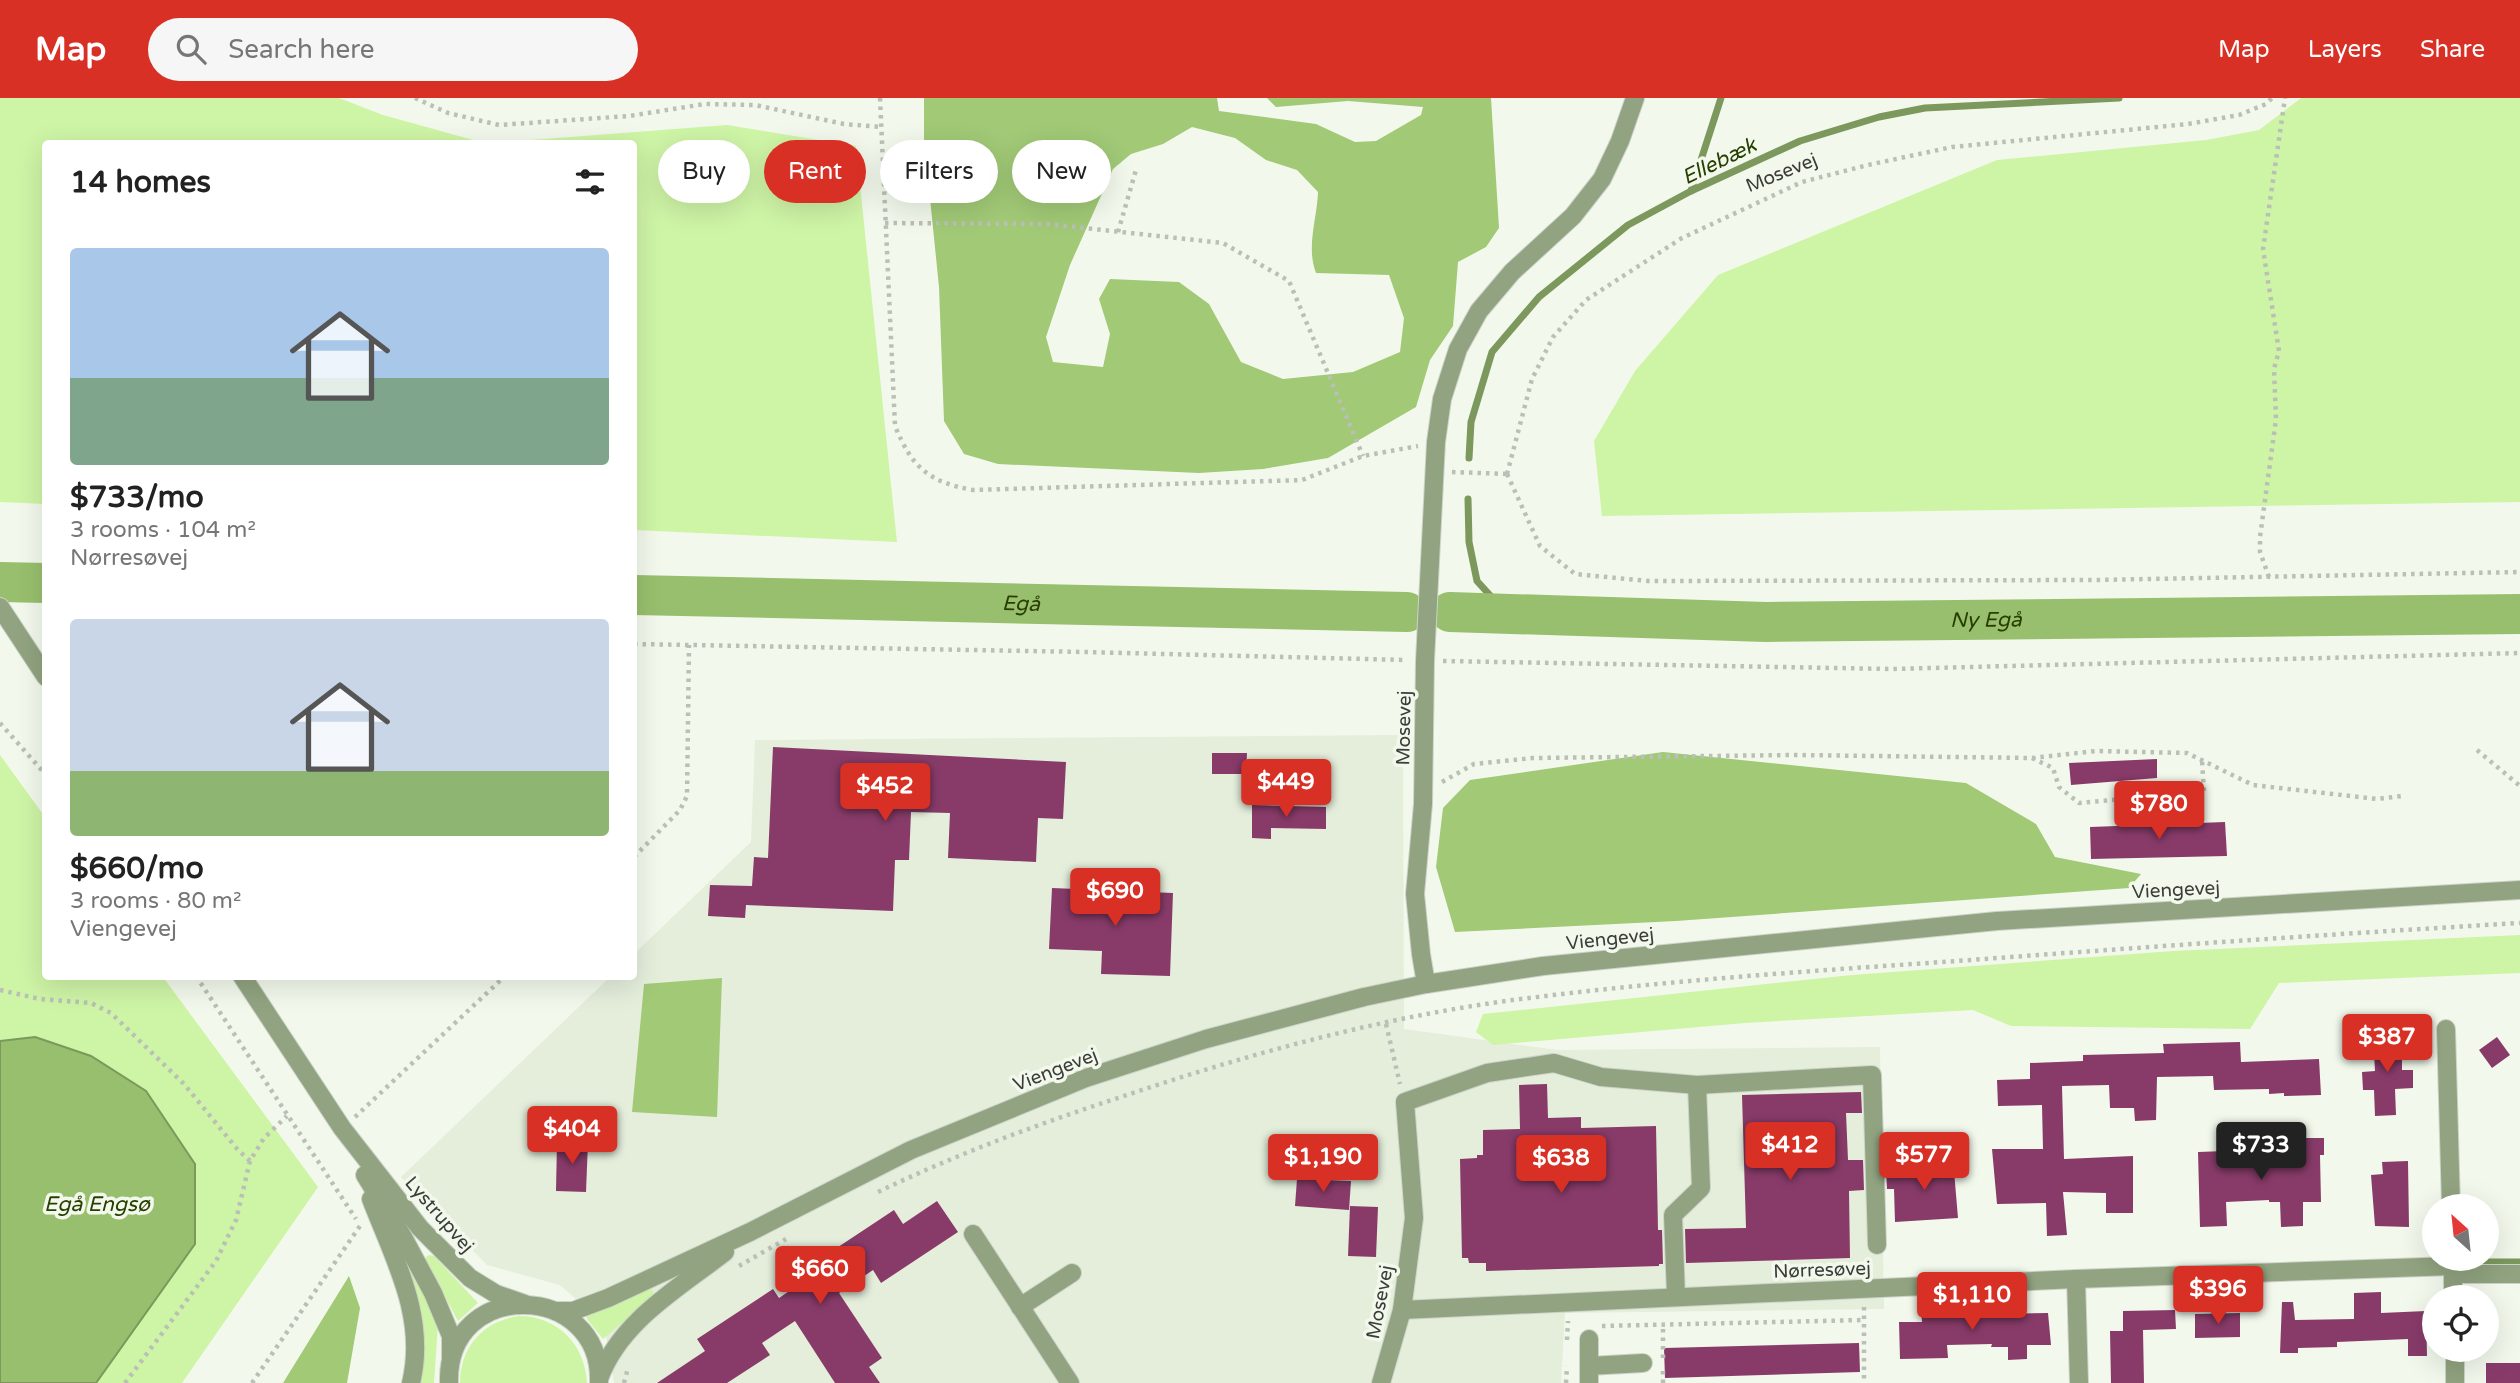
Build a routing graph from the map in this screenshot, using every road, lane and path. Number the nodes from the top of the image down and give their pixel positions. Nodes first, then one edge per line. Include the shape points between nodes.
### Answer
1 (415, 98) edge
2 (880, 98) edge
3 (1635, 98) edge
4 (2272, 98) edge
5 (2285, 98) edge
6 (881, 127) junction
7 (1136, 170) dead end
8 (885, 223) junction
9 (1118, 232) junction
10 (1436, 442) junction
11 (1363, 456) junction
12 (1436, 472) junction
13 (1507, 474) junction
14 (2520, 572) edge
15 (2269, 577) junction
16 (0, 607) edge
17 (637, 644) edge
18 (689, 645) junction
19 (2520, 653) edge
20 (1425, 661) junction
21 (42, 671) edge
22 (0, 723) edge
23 (2477, 750) dead end
24 (2032, 758) junction
25 (2202, 760) junction
26 (42, 770) edge
27 (2520, 786) edge
28 (2402, 796) dead end
29 (1423, 804) junction
30 (637, 854) edge
31 (2520, 890) edge
32 (199, 980) edge
33 (245, 980) edge
34 (501, 980) edge
35 (1426, 984) junction
36 (0, 990) edge
37 (1386, 1024) dead end
38 (2446, 1030) dead end
39 (1697, 1085) junction
40 (1405, 1102) junction
41 (287, 1116) junction
42 (342, 1128) junction
43 (356, 1160) junction
44 (250, 1161) junction
45 (2451, 1194) edge
46 (360, 1226) junction
47 (750, 1232) junction
48 (973, 1234) dead end
49 (366, 1237) dead end
50 (1877, 1245) dead end
51 (2422, 1267) edge
52 (2495, 1271) edge
53 (1072, 1273) dead end
54 (2520, 1274) edge
55 (2076, 1279) junction
56 (1864, 1289) junction
57 (1676, 1296) junction
58 (525, 1304) junction
59 (1020, 1307) junction
60 (1402, 1310) junction
61 (555, 1311) junction
62 (1864, 1320) junction
63 (1568, 1326) dead end
64 (1587, 1330) junction
65 (451, 1359) junction
66 (2455, 1362) edge
67 (1643, 1363) dead end
68 (1589, 1374) edge
69 (599, 1381) edge
70 (125, 1383) edge
71 (252, 1383) edge
72 (411, 1383) edge
73 (449, 1383) edge
74 (1070, 1383) edge
75 (1381, 1383) edge
76 (1864, 1383) edge
77 (2079, 1383) edge
78 (2455, 1383) edge

1 - 6 path via 448,113 499,125 629,116 705,104 755,105
2 - 6 path
3 - 10 street, Mosevej via 1602,179 1573,216 1512,272 1479,311 1458,349 1442,398
4 - 13 path, Mosevej via 2239,115 2188,124 1952,147 1868,165 1802,182 1682,238 1586,300 1553,337 1532,379
5 - 15 path via 2263,249 2279,351 2274,369 2276,419 2260,537
6 - 8 path
7 - 9 path
8 - 9 path via 1047,224
8 - 11 path via 895,426 906,452 925,472 951,486 973,490 1302,480
9 - 11 path via 1223,243 1289,281
10 - 11 path
10 - 12 street, Mosevej
12 - 13 path
12 - 20 street, Mosevej
13 - 15 path via 1540,546 1575,574 1648,582 1799,583
14 - 15 path
16 - 21 street
17 - 18 path
18 - 20 path
18 - 30 path via 687,796 680,810
19 - 20 path via 1892,669
20 - 29 street, Mosevej
22 - 26 path
23 - 27 path
24 - 25 path via 2109,752 2187,753
24 - 25 path via 2053,768 2059,787 2079,803 2204,792
24 - 29 path via 1533,758 1474,765 1443,781
25 - 28 path via 2253,785 2377,799
29 - 35 street, Mosevej via 1415,894
31 - 35 street, Viengevej via 1997,921 1675,951
32 - 41 path
33 - 42 street, Lystrupvej
34 - 42 path
35 - 47 street, Viengevej via 1219,1035 1086,1078 911,1150
36 - 44 path via 91,1003 111,1013 184,1084
37 - 40 path
38 - 45 street
39 - 40 street via 1601,1077 1554,1063 1487,1073
39 - 50 street via 1872,1075
39 - 57 street via 1701,1188 1673,1215
40 - 60 street, Mosevej via 1414,1218
41 - 44 path via 264,1138
41 - 46 path
42 - 43 street, Lystrupvej
42 - 58 street, Lystrupvej via 410,1216 456,1266 488,1289
43 - 65 street, Lystrupvej via 433,1293 451,1336
43 - 72 street via 412,1308
44 - 70 path via 236,1220 216,1261
46 - 49 path
46 - 71 path
47 - 61 street, Viengevej via 600,1301 573,1311
47 - 69 street, Viengevej via 628,1331
48 - 59 street
51 - 55 street, Nørresøvej
52 - 54 street, Nørresøvej
53 - 59 street
55 - 56 street, Nørresøvej
55 - 77 street
56 - 57 street, Nørresøvej
56 - 62 path
57 - 60 street, Nørresøvej
58 - 61 street, Lystrupvej
58 - 65 street via 483,1316 460,1338
59 - 74 street
60 - 75 street, Mosevej
61 - 69 street via 586,1337 595,1355
62 - 64 path
62 - 76 path
63 - 64 path
64 - 68 street
65 - 73 street
66 - 78 street
67 - 68 street

